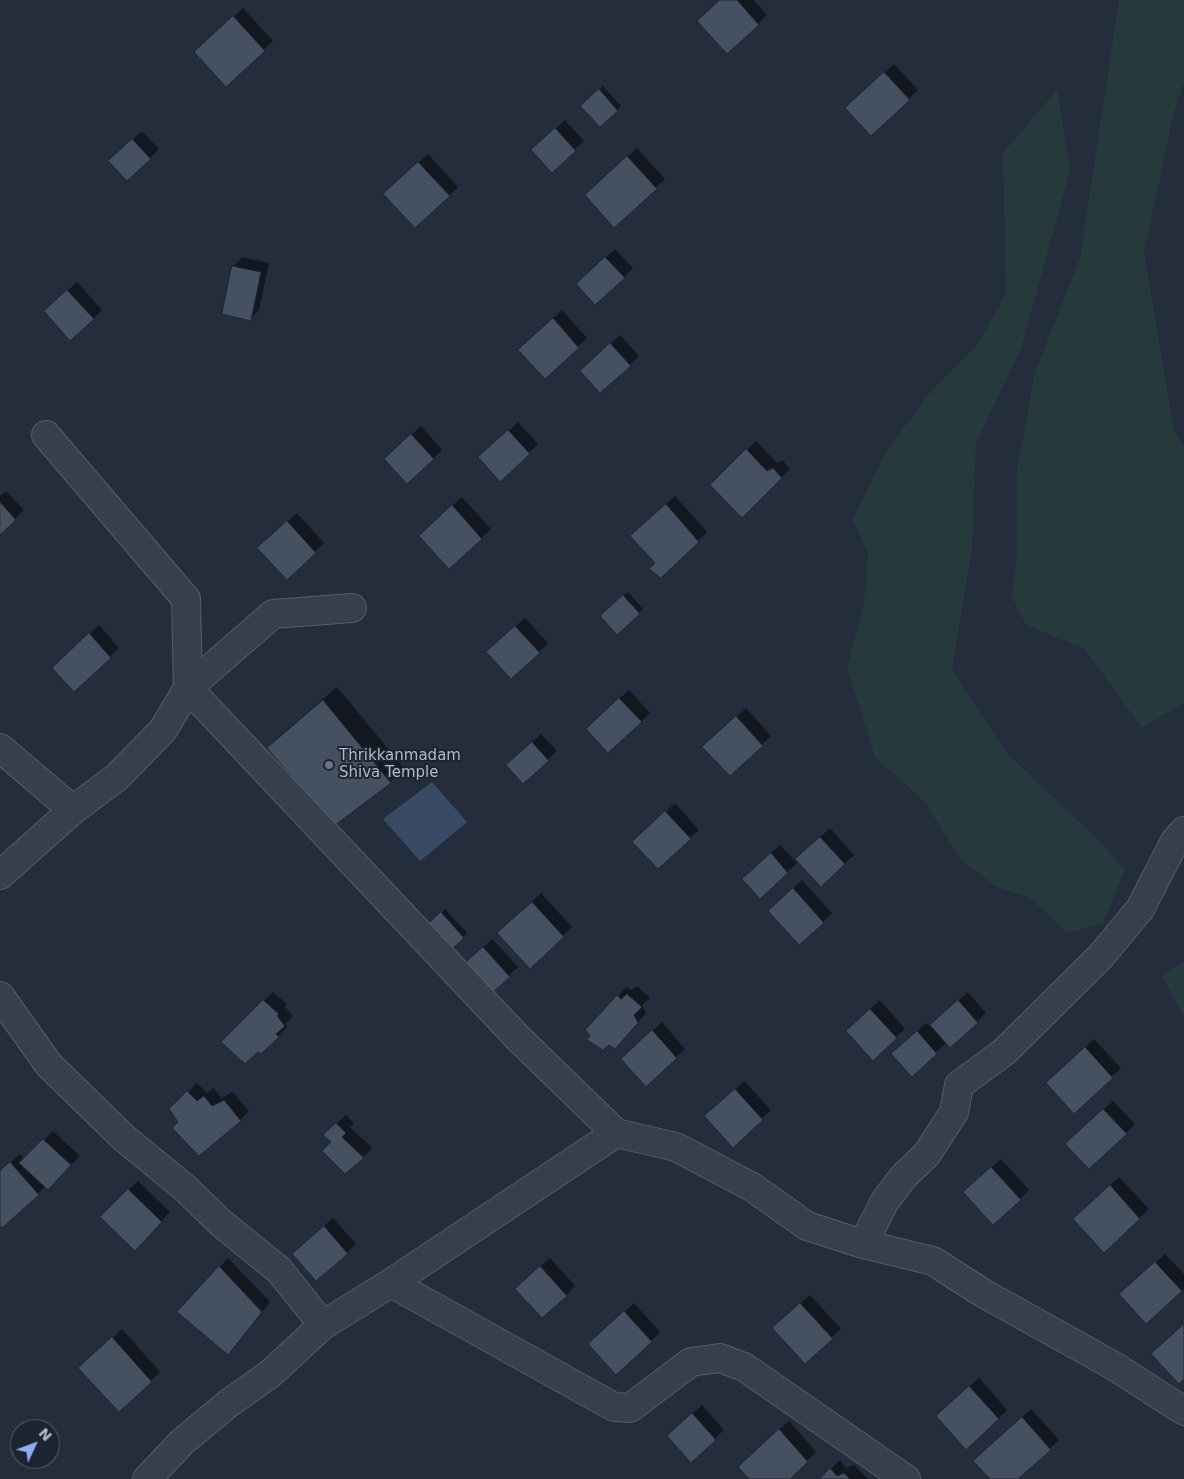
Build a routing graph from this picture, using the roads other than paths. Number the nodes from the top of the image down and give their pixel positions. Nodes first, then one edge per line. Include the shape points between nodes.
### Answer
1 (46, 435) dead end
2 (352, 608) dead end
3 (188, 688) junction
4 (0, 748) edge
5 (73, 810) junction
6 (1184, 831) edge
7 (0, 874) edge
8 (0, 996) edge
9 (616, 1133) junction
10 (863, 1244) junction
11 (390, 1283) junction
12 (323, 1325) junction
13 (1184, 1411) edge
14 (147, 1479) edge
15 (906, 1479) edge

1 - 3 street via 186,599
2 - 3 street via 273,614
3 - 5 street via 163,730 117,777
3 - 9 street via 518,1038
4 - 5 street
5 - 7 street
6 - 10 street via 1175,841 1140,910 1101,956 1004,1052 959,1085 954,1112 927,1154 903,1177 885,1201
8 - 12 street via 48,1065 124,1138 279,1270
9 - 10 street via 676,1147 752,1187 807,1226
9 - 11 street
10 - 13 street via 933,1261 983,1293 1114,1366
11 - 12 street
11 - 15 street via 614,1407 630,1408 691,1362 720,1358 744,1367
12 - 14 street via 270,1374 182,1442

